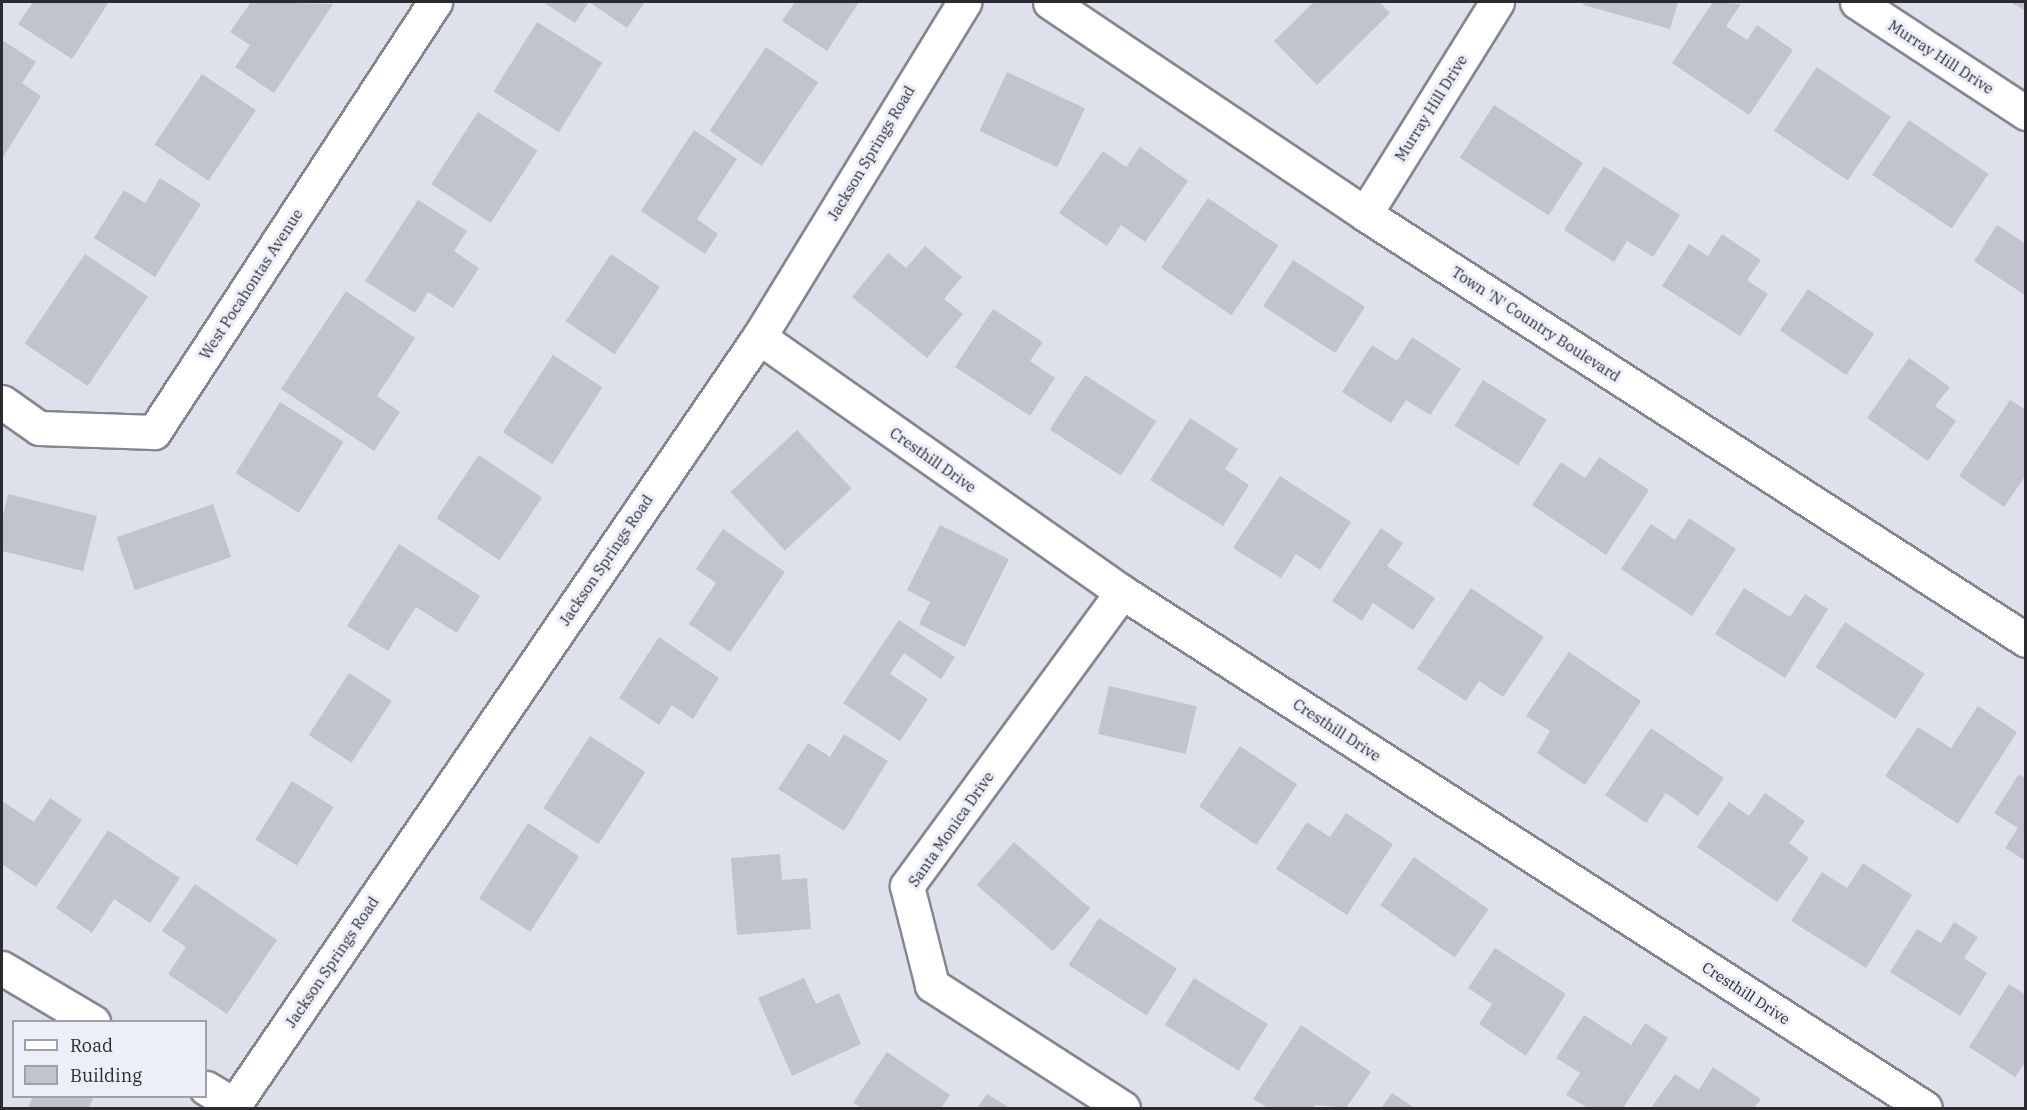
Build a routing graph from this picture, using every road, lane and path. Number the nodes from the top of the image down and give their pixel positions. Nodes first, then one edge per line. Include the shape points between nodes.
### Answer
1 (435, 2) edge
2 (964, 2) edge
3 (1050, 2) edge
4 (1497, 2) edge
5 (1857, 2) edge
6 (2025, 113) edge
7 (1365, 214) junction
8 (759, 337) junction
9 (2, 402) edge
10 (1122, 592) junction
11 (2025, 640) edge
12 (2, 968) edge
13 (90, 1020) edge
14 (207, 1089) edge
15 (233, 1107) edge
16 (1123, 1108) edge
17 (1925, 1108) edge

1 - 9 street, West Pocahontas Avenue via 154,432 39,428
2 - 8 street, Jackson Springs Road
3 - 7 street, Town 'N' Country Boulevard
4 - 7 street, Murray Hill Drive
5 - 6 street, Murray Hill Drive
7 - 11 street, Town 'N' Country Boulevard
8 - 10 street, Cresthill Drive
8 - 15 street, Jackson Springs Road
10 - 16 street, Santa Monica Drive via 907,886 932,985
10 - 17 street, Cresthill Drive
12 - 13 street
14 - 15 street

